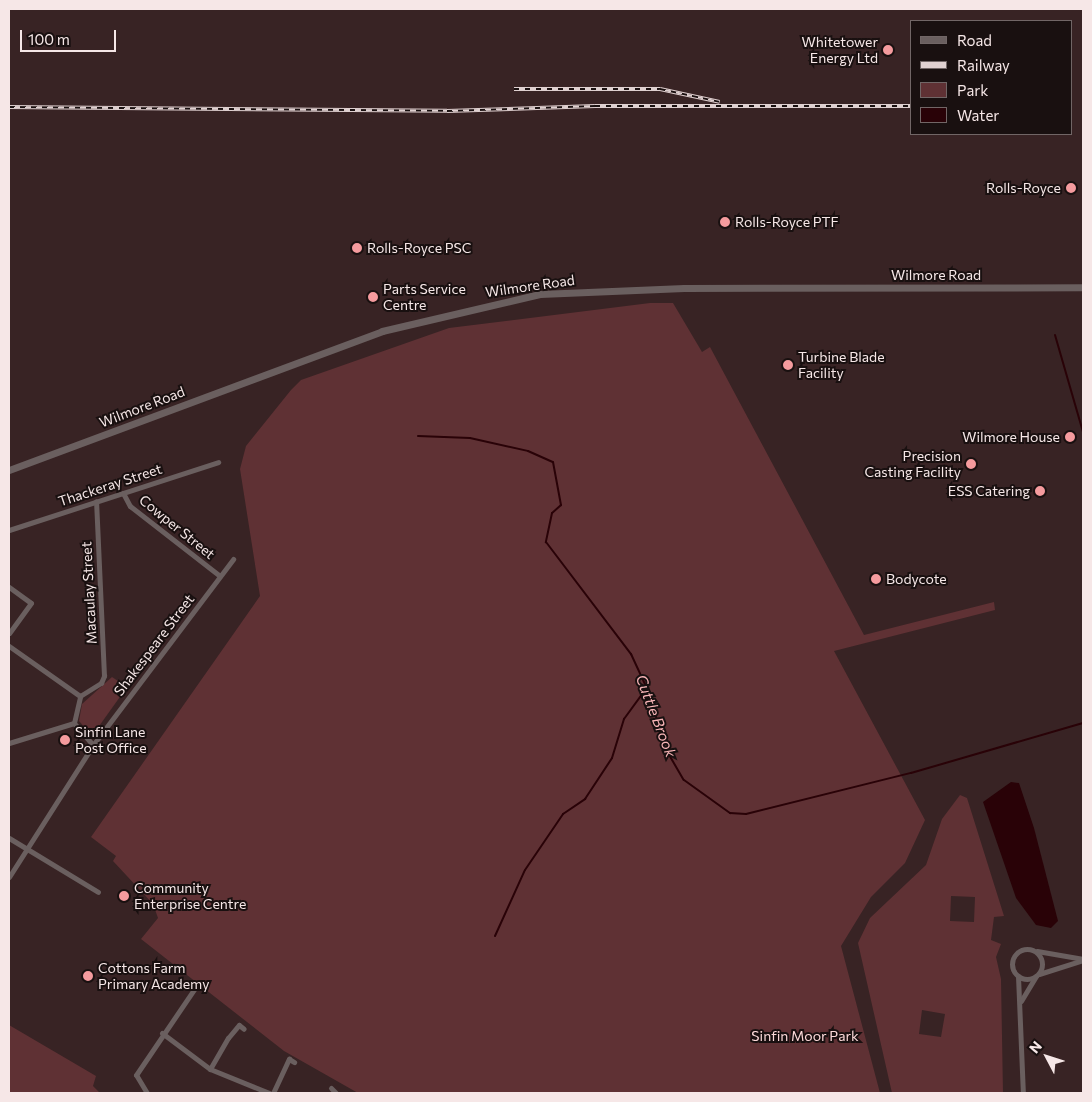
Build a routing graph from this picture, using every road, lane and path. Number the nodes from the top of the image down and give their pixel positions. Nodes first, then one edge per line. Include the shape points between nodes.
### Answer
1 (1083, 287) edge
2 (218, 462) dead end
3 (9, 470) edge
4 (123, 493) junction
5 (96, 501) junction
6 (9, 530) edge
7 (233, 559) dead end
8 (220, 576) junction
9 (9, 587) edge
10 (9, 633) edge
11 (9, 646) edge
12 (102, 683) joint
13 (80, 696) junction
14 (74, 723) junction
15 (9, 743) edge
16 (92, 745) junction
17 (9, 838) edge
18 (26, 848) junction
19 (9, 877) edge
20 (98, 892) dead end
21 (1034, 950) junction
22 (1083, 960) edge
23 (1038, 975) junction
24 (1018, 976) junction
25 (189, 983) dead end
26 (1021, 1002) junction
27 (244, 1029) dead end
28 (162, 1033) junction
29 (294, 1062) dead end
30 (210, 1069) junction
31 (331, 1088) dead end
32 (147, 1093) edge
33 (271, 1093) edge
34 (336, 1093) edge
35 (1023, 1093) edge

1 - 3 street, Wilmore Road via 694,288 540,294 382,332
2 - 4 street, Thackeray Street
4 - 5 street, Thackeray Street
4 - 8 street, Cowper Street via 130,506
5 - 6 street, Thackeray Street
5 - 12 street, Macaulay Street
7 - 8 street, Shakespeare Street
8 - 16 street, Shakespeare Street
9 - 10 street via 31,603
11 - 13 street
12 - 13 street, Shakespeare Street
13 - 14 street
14 - 15 street
14 - 16 street
16 - 18 street, Shakespeare Street
17 - 18 street
18 - 19 street, Shakespeare Street
18 - 20 street
21 - 22 street
21 - 23 street via 1043,963
21 - 24 street via 1016,954 1012,965
22 - 23 street
23 - 24 street
23 - 26 street
24 - 26 street
25 - 28 street via 195,988
26 - 35 street
27 - 30 street via 239,1025
28 - 30 street
28 - 32 street via 136,1075
29 - 33 street via 289,1058
30 - 33 street
31 - 34 street

